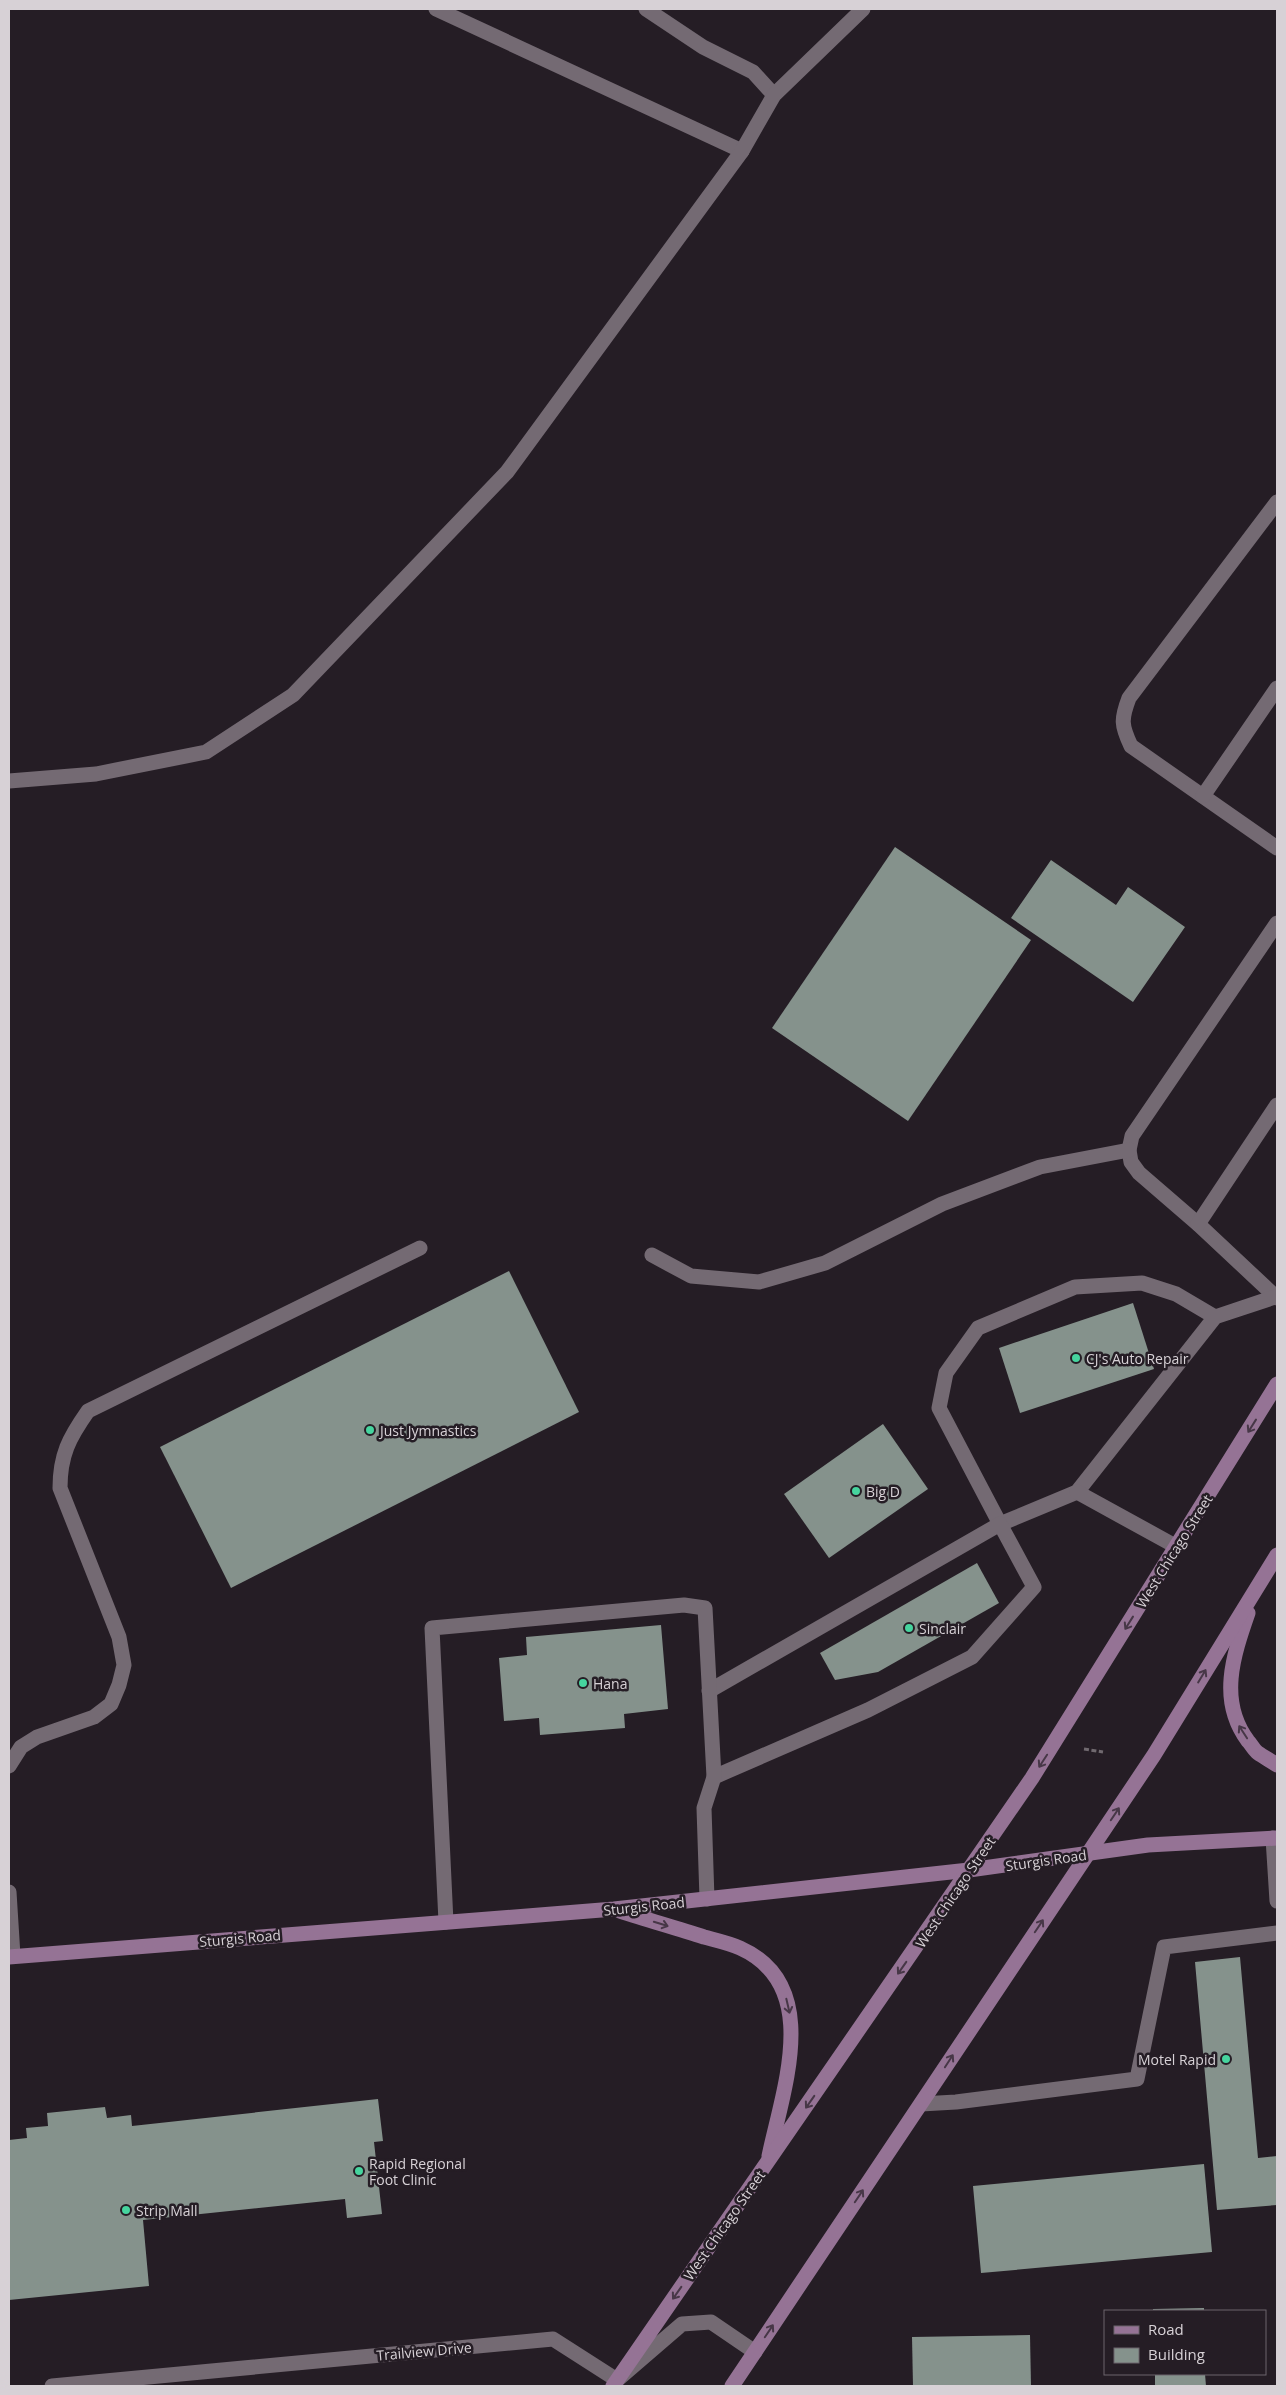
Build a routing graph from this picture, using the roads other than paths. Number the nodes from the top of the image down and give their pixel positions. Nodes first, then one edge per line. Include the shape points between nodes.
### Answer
1 (436, 9) edge
2 (646, 9) edge
3 (863, 9) edge
4 (774, 95) junction
5 (742, 151) junction
6 (1277, 502) edge
7 (1277, 688) edge
8 (9, 781) edge
9 (1203, 796) junction
10 (1277, 848) edge
11 (1277, 923) edge
12 (1277, 1105) edge
13 (1129, 1150) junction
14 (1198, 1224) junction
15 (420, 1248) dead end
16 (652, 1255) dead end
17 (1276, 1298) edge
18 (1215, 1316) junction
19 (1277, 1384) edge
20 (1077, 1492) junction
21 (1000, 1524) junction
22 (1177, 1547) junction
23 (1277, 1555) edge
24 (1258, 1584) junction
25 (709, 1691) junction
26 (1277, 1765) edge
27 (9, 1766) edge
28 (714, 1777) junction
29 (1275, 1838) edge
30 (1088, 1854) junction
31 (969, 1870) junction
32 (9, 1892) edge
33 (707, 1899) junction
34 (1277, 1901) edge
35 (614, 1909) junction
36 (446, 1922) junction
37 (1277, 1933) edge
38 (11, 1956) edge
39 (921, 2104) junction
40 (768, 2162) junction
41 (755, 2352) junction
42 (615, 2383) edge
43 (52, 2386) edge
44 (732, 2386) edge

1 - 5 street
2 - 4 street via 703,47 753,72
3 - 4 street
4 - 5 street
5 - 8 street via 507,472 293,695 206,752 96,774
6 - 9 street via 1129,698 1122,716 1123,730 1131,746
7 - 9 street
9 - 10 street
11 - 13 street via 1132,1136
12 - 14 street
13 - 14 street via 1131,1162 1139,1173
13 - 16 street via 1040,1167 942,1204 824,1263 759,1282 690,1276
14 - 17 street
15 - 27 street via 88,1412 69,1438 60,1466 60,1488 119,1637 124,1665 111,1704 94,1717 37,1736 21,1747
17 - 18 street
18 - 20 street
18 - 21 street via 1176,1294 1142,1284 1075,1288 978,1328 946,1373 939,1408
19 -> 22 main road, West Chicago Street
20 - 21 street
20 - 22 street
21 - 25 street
21 - 28 street via 1034,1587 972,1657 868,1710
22 -> 31 main road, West Chicago Street via 1032,1778
23 - 24 main road
26 -> 24 main road via 1256,1752 1240,1731 1231,1704 1229,1677
30 -> 24 main road via 1154,1756
25 - 28 street
25 - 36 street via 705,1608 684,1606 432,1628
28 - 33 street via 704,1808
29 - 30 main road, Sturgis Road via 1148,1845
29 - 34 street
30 - 31 main road, Sturgis Road
39 -> 30 main road
31 - 33 main road, Sturgis Road
31 -> 40 main road, West Chicago Street
32 - 38 street
33 - 35 main road, Sturgis Road
35 - 36 main road, Sturgis Road
35 -> 40 main road via 740,1948 764,1964 783,1986 793,2038
36 - 38 main road, Sturgis Road
37 - 39 street via 1164,1947 1136,2079
41 -> 39 main road
40 -> 42 main road, West Chicago Street
41 - 42 street via 711,2322 682,2324
41 - 44 main road
42 - 43 street, Trailview Drive via 553,2339

